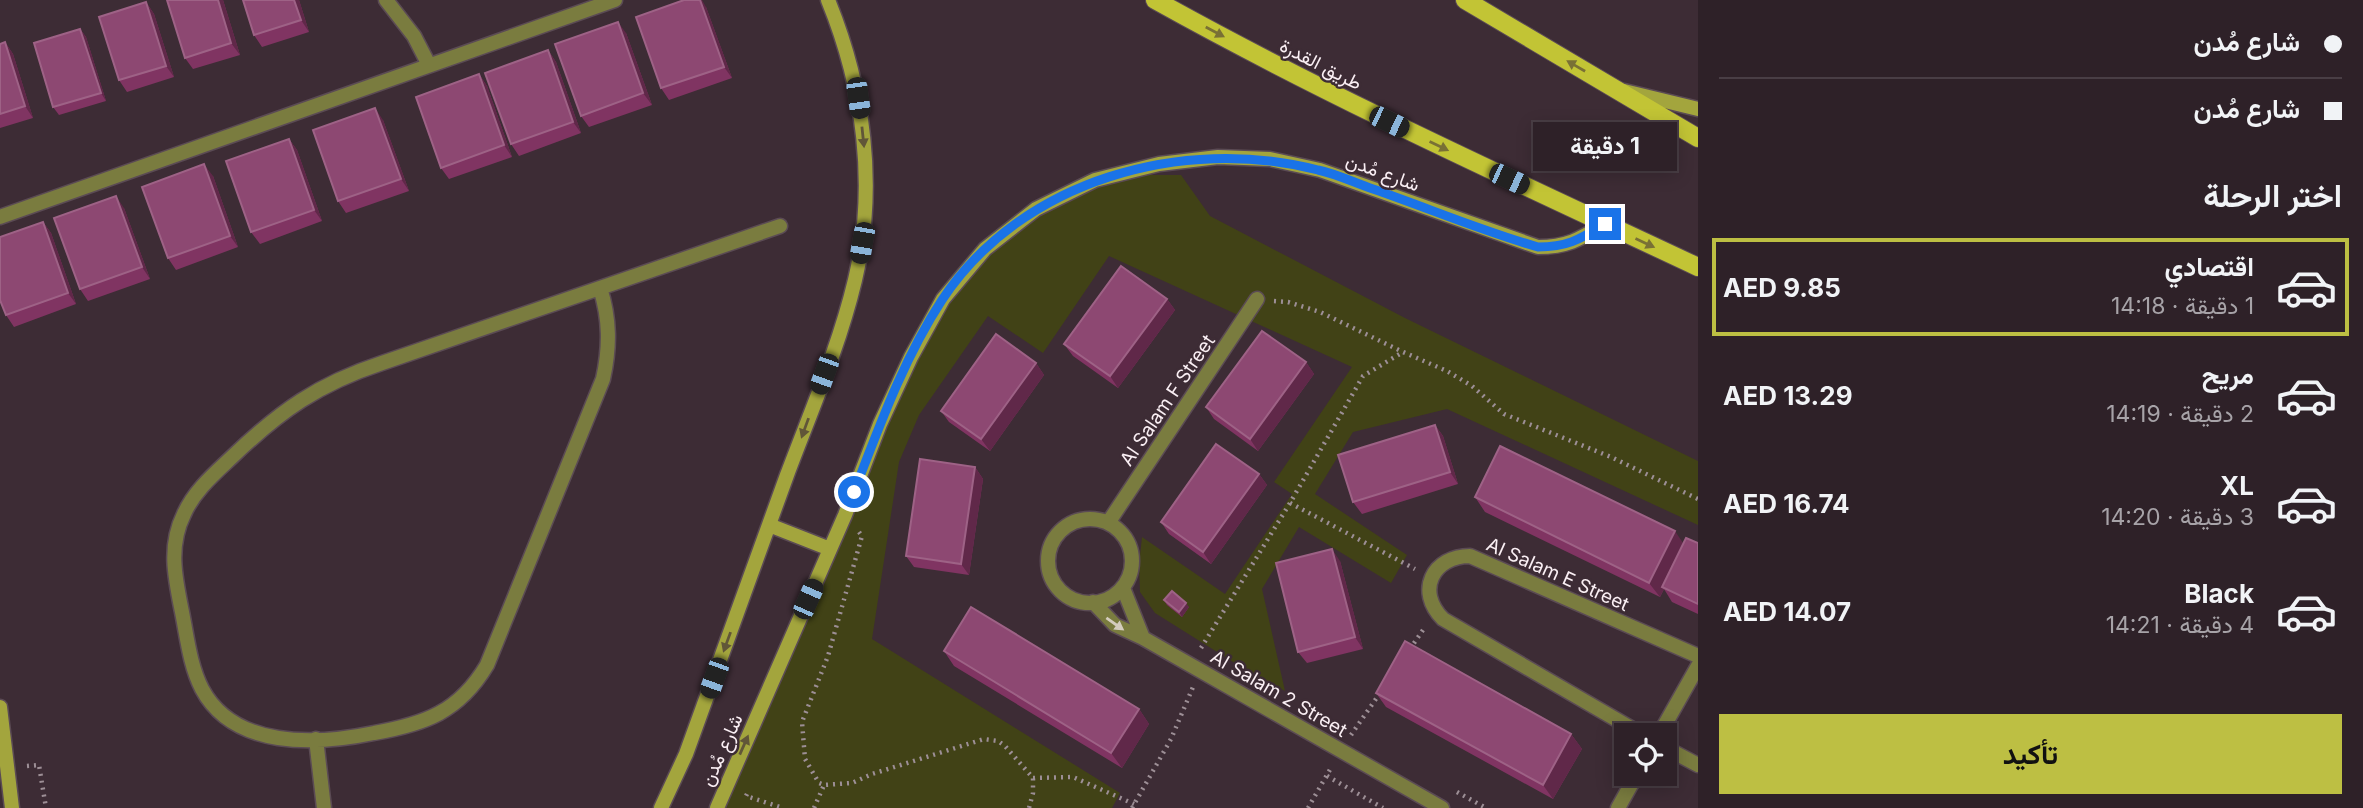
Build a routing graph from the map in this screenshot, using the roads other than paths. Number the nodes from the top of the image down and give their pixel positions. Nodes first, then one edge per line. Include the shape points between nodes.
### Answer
1 (386, 0) edge
2 (615, 0) edge
3 (828, 0) edge
4 (1143, 0) edge
5 (1154, 0) edge
6 (1465, 0) edge
7 (1178, 13) junction
8 (429, 65) junction
9 (1616, 89) junction
10 (1698, 108) edge
11 (1698, 138) edge
12 (0, 217) edge
13 (1605, 224) junction
14 (780, 226) dead end
15 (1698, 267) edge
16 (600, 288) junction
17 (1258, 299) road end
18 (1108, 523) junction
19 (769, 526) junction
20 (830, 549) junction
21 (1123, 588) junction
22 (1093, 602) junction
23 (1143, 638) junction
24 (1698, 656) edge
25 (1698, 666) edge
26 (0, 707) edge
27 (1622, 723) edge
28 (1666, 723) edge
29 (316, 739) junction
30 (1677, 754) edge
31 (1698, 765) edge
32 (1630, 786) edge
33 (323, 805) edge
34 (12, 808) edge
35 (661, 808) edge
36 (717, 808) edge
37 (1442, 808) edge
38 (1618, 808) edge

1 - 8 street
2 - 8 street
3 -> 19 street, شارع مُدن via 850,62 860,110 866,170 862,243 846,314
4 - 7 main road
5 - 7 main road, طريق القدرة
9 -> 6 main road
7 -> 13 main road, طريق القدرة via 1330,93
8 - 12 street
9 - 10 street
9 - 11 main road
13 -> 15 main road, طريق القدرة
13 - 20 street, شارع مُدن via 1573,243 1538,247 1320,170 1270,159 1218,157 1171,162 1096,180 1036,209 985,249 943,299 880,424
14 - 16 street
16 - 29 street via 609,325 603,379 479,678 459,701 433,717 394,730
16 - 29 street via 325,385 274,419 191,501 174,542 173,571 200,687 216,710 245,729 265,736
17 - 18 street, Al Salam F Street
18 - 21 street via 1121,531 1131,552 1130,575
18 - 22 street via 1074,522 1060,531 1047,561 1060,591 1074,600
19 - 20 street
19 -> 35 street, شارع مُدن via 686,754
36 -> 20 street, شارع مُدن
21 - 22 street via 1109,599
21 - 23 street
22 -> 23 street via 1115,625
23 - 37 street, Al Salam 2 Street
24 - 27 street, Al Salam E Street via 1470,556 1447,560 1438,568 1431,578 1430,601 1443,619
25 - 28 street
26 - 34 street
29 - 33 street
30 - 31 street
32 - 38 street

